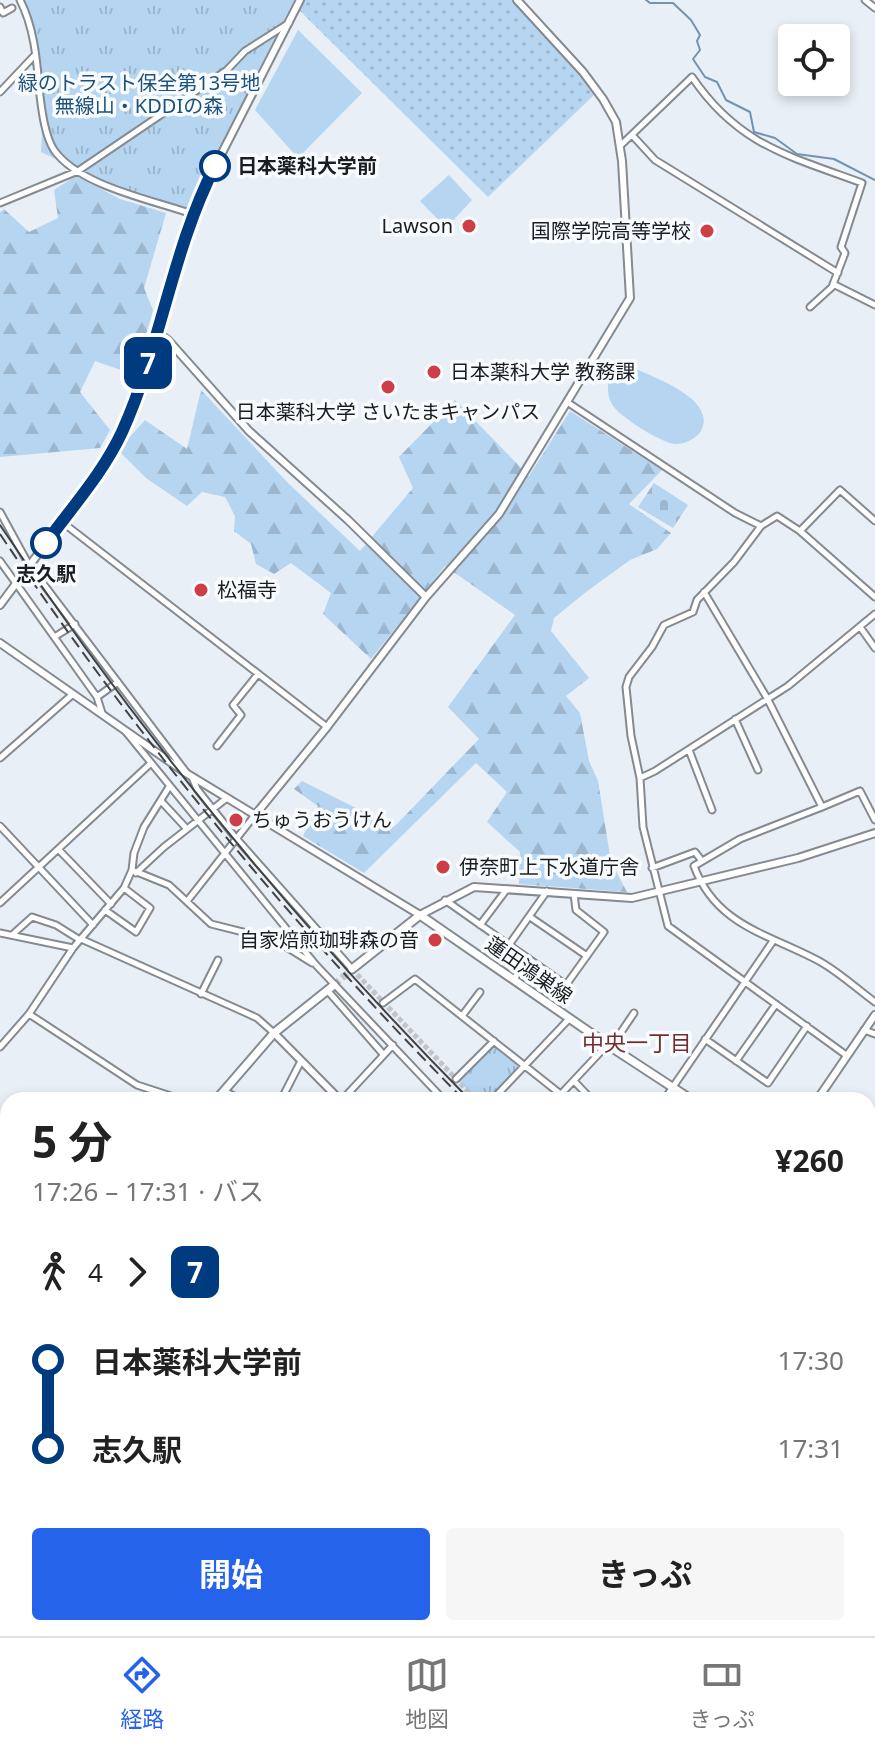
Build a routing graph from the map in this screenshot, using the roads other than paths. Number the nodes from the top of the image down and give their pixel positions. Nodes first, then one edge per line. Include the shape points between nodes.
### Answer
1 (20, 0) edge
2 (300, 0) edge
3 (517, 0) edge
4 (865, 0) edge
5 (0, 7) edge
6 (12, 8) dead end
7 (875, 8) edge
8 (289, 23) junction
9 (35, 55) junction
10 (0, 92) edge
11 (632, 135) junction
12 (620, 146) junction
13 (78, 171) junction
14 (0, 203) edge
15 (192, 214) junction
16 (838, 273) junction
17 (833, 284) junction
18 (875, 305) edge
19 (810, 307) dead end
20 (158, 333) junction
21 (567, 402) junction
22 (0, 512) edge
23 (875, 521) edge
24 (62, 522) junction
25 (761, 526) junction
26 (800, 531) junction
27 (0, 561) edge
28 (29, 565) junction
29 (16, 583) junction
30 (704, 592) junction
31 (426, 597) junction
32 (875, 597) edge
33 (0, 605) edge
34 (875, 614) edge
35 (75, 624) junction
36 (860, 627) junction
37 (56, 636) junction
38 (0, 643) edge
39 (875, 648) edge
40 (258, 674) junction
41 (118, 682) junction
42 (73, 694) junction
43 (97, 697) junction
44 (767, 698) junction
45 (102, 713) junction
46 (735, 719) junction
47 (122, 727) junction
48 (327, 727) junction
49 (217, 746) dead end
50 (689, 750) junction
51 (0, 758) edge
52 (150, 764) junction
53 (758, 770) dead end
54 (189, 774) junction
55 (640, 778) junction
56 (169, 787) junction
57 (228, 798) junction
58 (161, 801) junction
59 (822, 807) junction
60 (213, 809) junction
61 (712, 810) dead end
62 (255, 815) junction
63 (875, 820) edge
64 (198, 821) junction
65 (0, 826) edge
66 (187, 829) junction
67 (873, 836) edge
68 (235, 837) junction
69 (59, 850) junction
70 (223, 853) junction
71 (702, 861) junction
72 (652, 868) junction
73 (39, 869) junction
74 (135, 871) junction
75 (700, 881) junction
76 (124, 888) junction
77 (508, 888) junction
78 (547, 891) junction
79 (658, 892) junction
80 (574, 894) junction
81 (188, 900) junction
82 (445, 900) junction
83 (0, 903) edge
84 (111, 904) junction
85 (105, 910) junction
86 (420, 915) junction
87 (530, 917) junction
88 (93, 925) junction
89 (480, 925) junction
90 (0, 933) edge
91 (12, 935) junction
92 (80, 940) junction
93 (773, 941) junction
94 (509, 945) junction
95 (73, 948) junction
96 (587, 956) junction
97 (528, 959) junction
98 (218, 960) dead end
99 (316, 965) junction
100 (352, 969) joint
101 (514, 979) junction
102 (745, 981) junction
103 (330, 988) junction
104 (480, 992) dead end
105 (201, 994) junction
106 (875, 1002) edge
107 (383, 1003) dead end
108 (776, 1004) junction
109 (634, 1013) dead end
110 (29, 1014) junction
111 (875, 1015) edge
112 (462, 1016) junction
113 (570, 1018) junction
114 (807, 1026) junction
115 (864, 1030) junction
116 (274, 1033) junction
117 (875, 1034) edge
118 (705, 1039) junction
119 (494, 1041) junction
120 (393, 1045) junction
121 (609, 1046) junction
122 (0, 1047) edge
123 (383, 1054) junction
124 (846, 1055) junction
125 (301, 1061) junction
126 (736, 1061) junction
127 (525, 1064) junction
128 (456, 1079) dead end
129 (575, 1082) junction
130 (672, 1088) junction
131 (223, 1090) joint
132 (158, 1092) edge
133 (227, 1092) edge
134 (285, 1092) edge
135 (333, 1092) edge
136 (348, 1092) edge
137 (437, 1092) edge
138 (499, 1092) edge
139 (561, 1092) edge
140 (563, 1092) edge
141 (584, 1092) edge
142 (669, 1092) edge
143 (679, 1092) edge
144 (822, 1092) edge

1 - 9 street
2 - 8 street
3 - 12 street via 603,99 616,122
4 - 7 street
5 - 6 street via 3,13
8 - 13 street
8 - 15 street
9 - 10 street
9 - 13 street via 42,112 54,150
11 - 12 street
11 - 16 street via 655,160
11 - 16 street via 692,77 722,115 774,150 862,183
12 - 21 street via 631,292
13 - 14 street
13 - 15 street via 129,196
15 - 20 street
16 - 17 street
17 - 18 street
17 - 19 street
20 - 24 street via 118,441
20 - 31 street via 249,431
21 - 25 street
21 - 31 street via 499,514
22 - 28 street
23 - 26 street via 840,490
24 - 28 street
24 - 40 street
25 - 26 street via 777,516
25 - 30 street
26 - 32 street
27 - 29 street
28 - 29 street
28 - 35 street
29 - 33 street
29 - 37 street
30 - 44 street
30 - 55 street via 693,612 664,625 629,677 631,736
31 - 48 street
34 - 36 street
35 - 37 street
35 - 41 street
36 - 39 street
36 - 44 street
37 - 43 street
38 - 42 street
40 - 48 street
40 - 49 street via 233,705 241,715
41 - 43 street
41 - 54 street
42 - 45 street
42 - 51 street
43 - 45 street
44 - 46 street
44 - 59 street
45 - 47 street
46 - 50 street
46 - 53 street
47 - 52 street
47 - 54 street
48 - 62 street
50 - 55 street
50 - 61 street
52 - 56 street
52 - 69 street
54 - 57 street
54 - 60 street
55 - 72 street
56 - 58 street
56 - 64 street
57 - 60 street
57 - 62 street
58 - 66 street
58 - 74 street via 134,853
59 - 63 street via 860,791
59 - 71 street via 740,839
60 - 64 street
60 - 68 street
62 - 68 street
62 - 86 street
64 - 66 street
64 - 70 street
65 - 73 street
66 - 74 street
67 - 75 street
68 - 70 street
68 - 100 street
69 - 73 street
69 - 84 street
70 - 81 street
70 - 99 street
71 - 72 street via 695,852
71 - 75 street via 694,866
72 - 79 street
73 - 83 street
73 - 88 street
74 - 76 street
74 - 81 street via 169,885
75 - 79 street
75 - 93 street via 725,913
76 - 84 street
76 - 85 street via 150,908 136,932
77 - 78 street
77 - 82 street via 474,887
77 - 89 street
78 - 80 street
78 - 87 street
79 - 80 street via 632,898
79 - 102 street via 671,930
80 - 96 street via 576,910 604,932
81 - 99 street via 211,924 275,940
82 - 86 street
82 - 89 street
84 - 85 street
85 - 88 street
86 - 100 main road
86 - 101 main road, 蓮田鴻巣線
87 - 94 street
87 - 96 street
88 - 92 street
89 - 94 street
90 - 91 street
91 - 92 street via 32,917
91 - 95 street
92 - 95 street
92 - 105 street
93 - 102 street
93 - 106 street via 820,962
94 - 97 street
95 - 110 street
96 - 97 street via 566,985
97 - 101 street
98 - 105 street
99 - 103 street
101 - 113 main road, 蓮田鴻巣線
102 - 108 street
102 - 118 street
103 - 116 main road
103 - 120 street
103 - 123 street
104 - 112 street
105 - 116 street via 257,1018
107 - 112 street via 415,979
108 - 114 street
108 - 126 street
109 - 121 street
110 - 122 street
110 - 132 street via 137,1085
111 - 115 street
112 - 119 street
113 - 121 main road, 蓮田鴻巣線
113 - 127 street
114 - 124 street
114 - 126 street via 768,1083
115 - 117 street
115 - 124 street
116 - 125 street
116 - 131 main road
118 - 126 street
118 - 130 street
119 - 127 street
119 - 128 street
120 - 123 street
120 - 137 street
121 - 129 street
121 - 130 main road, 蓮田鴻巣線
123 - 136 street
124 - 144 street
125 - 134 street
125 - 135 street
127 - 138 street
127 - 139 street
129 - 140 street
129 - 141 street
130 - 142 street
130 - 143 main road, 蓮田鴻巣線
131 - 133 street

